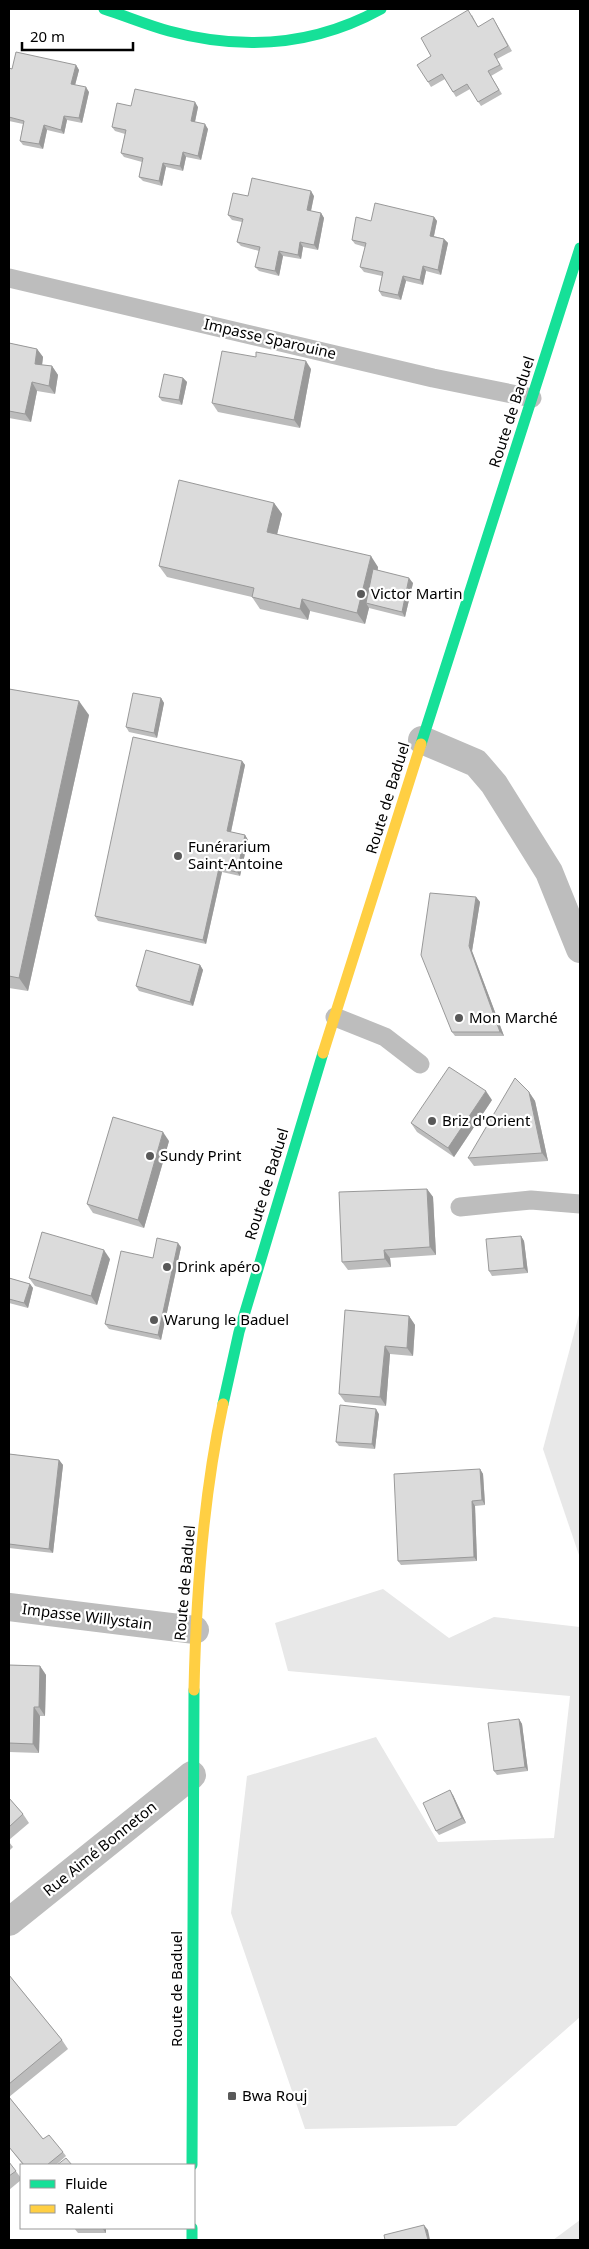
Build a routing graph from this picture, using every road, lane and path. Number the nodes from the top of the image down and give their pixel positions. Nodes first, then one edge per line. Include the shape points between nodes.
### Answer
1 (104, 9) edge
2 (381, 9) edge
3 (580, 248) edge
4 (9, 278) edge
5 (532, 398) junction
6 (422, 740) junction
7 (580, 949) edge
8 (335, 1017) junction
9 (420, 1064) dead end
10 (580, 1204) edge
11 (460, 1207) dead end
12 (9, 1607) edge
13 (195, 1630) junction
14 (192, 1775) junction
15 (9, 1922) edge
16 (192, 2164) edge

1 - 2 main road via 173,32 230,42 269,44 337,31
3 - 5 main road, Route de Baduel
4 - 5 lane, Impasse Sparouine via 433,378
5 - 6 main road, Route de Baduel
6 - 7 street via 476,763 494,784 549,872
6 - 8 main road, Route de Baduel
8 - 9 lane via 385,1037
8 - 13 main road, Route de Baduel via 239,1332 207,1495
10 - 11 lane via 531,1200
12 - 13 street, Impasse Willystain
13 - 14 main road, Route de Baduel
14 - 15 street, Rue Aimé Bonneton
14 - 16 main road, Route de Baduel

